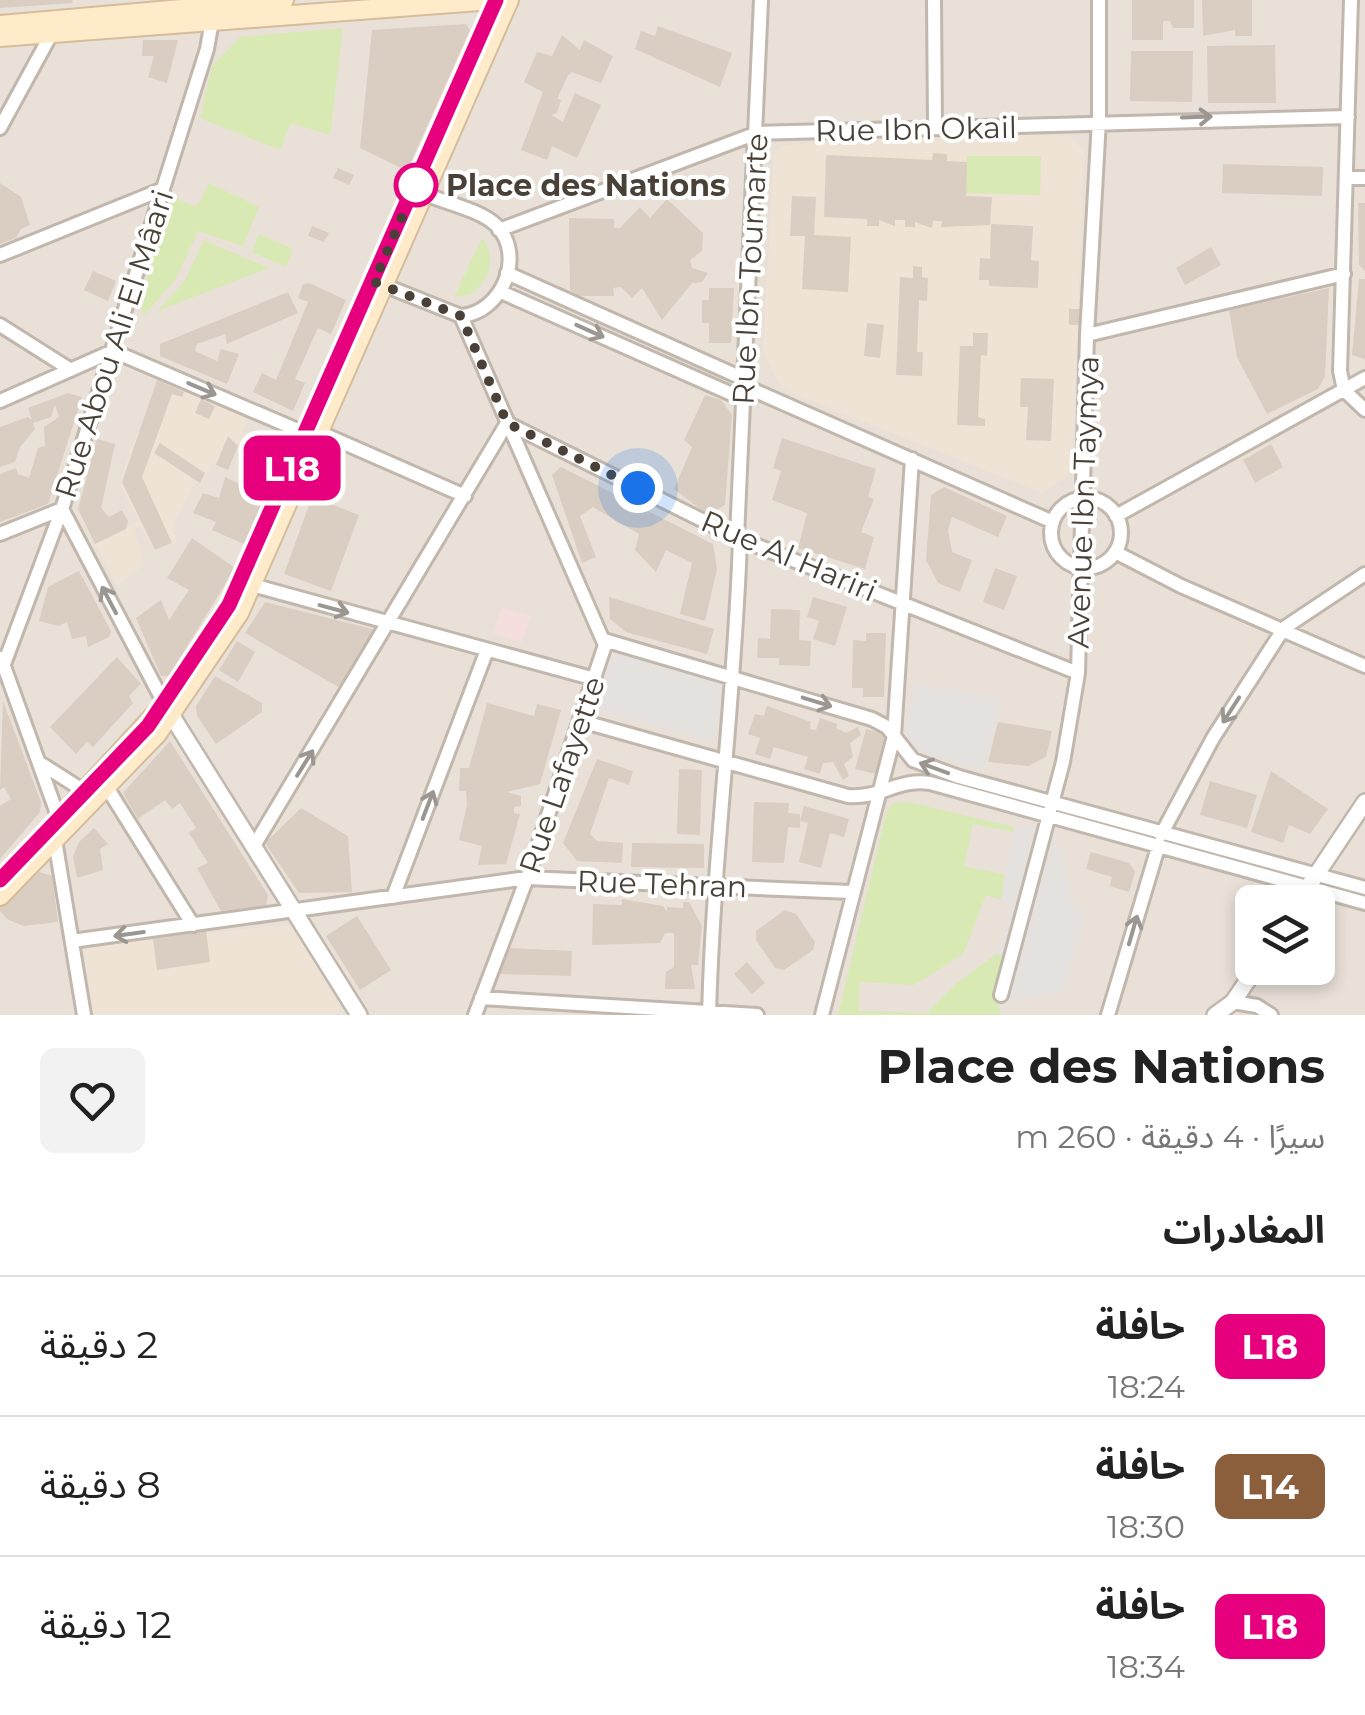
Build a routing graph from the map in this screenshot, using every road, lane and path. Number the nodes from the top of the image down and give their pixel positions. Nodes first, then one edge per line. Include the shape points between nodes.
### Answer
1 (284, 0) edge
2 (494, 0) edge
3 (508, 0) edge
4 (762, 0) edge
5 (934, 0) edge
6 (1099, 0) edge
7 (1351, 0) edge
8 (354, 5) edge
9 (214, 9) edge
10 (0, 25) edge
11 (54, 26) junction
12 (0, 37) edge
13 (1348, 116) junction
14 (1099, 120) junction
15 (0, 128) edge
16 (936, 128) junction
17 (757, 133) junction
18 (1348, 178) junction
19 (1365, 178) edge
20 (163, 189) junction
21 (426, 194) junction
22 (500, 230) junction
23 (0, 255) edge
24 (507, 273) junction
25 (1344, 274) junction
26 (380, 284) junction
27 (501, 292) junction
28 (461, 316) junction
29 (0, 325) edge
30 (1088, 334) junction
31 (112, 351) junction
32 (71, 370) junction
33 (1365, 378) edge
34 (744, 388) junction
35 (1344, 390) junction
36 (0, 401) edge
37 (1365, 410) edge
38 (507, 423) junction
39 (314, 434) junction
40 (912, 459) junction
41 (465, 496) junction
42 (1086, 498) junction
43 (62, 509) junction
44 (1116, 516) junction
45 (1053, 522) junction
46 (0, 534) edge
47 (738, 538) junction
48 (1116, 552) junction
49 (1084, 568) junction
50 (1365, 574) edge
51 (246, 584) junction
52 (906, 606) junction
53 (390, 624) junction
54 (1284, 628) junction
55 (604, 640) junction
56 (486, 650) junction
57 (2, 660) edge
58 (1365, 666) edge
59 (1078, 673) junction
60 (736, 676) junction
61 (595, 679) junction
62 (166, 708) junction
63 (581, 721) junction
64 (894, 736) junction
65 (40, 763) junction
66 (726, 764) junction
67 (108, 790) junction
68 (84, 791) junction
69 (881, 794) junction
70 (1365, 802) edge
71 (1050, 808) junction
72 (56, 829) junction
73 (1160, 840) junction
74 (254, 846) junction
75 (527, 878) junction
76 (0, 880) edge
77 (1312, 881) junction
78 (1309, 885) edge
79 (715, 886) junction
80 (1365, 888) edge
81 (851, 892) junction
82 (0, 896) edge
83 (393, 896) junction
84 (1365, 903) edge
85 (295, 911) junction
86 (193, 925) junction
87 (72, 942) junction
88 (1244, 985) edge
89 (1000, 995) dead end
90 (481, 998) junction
91 (1233, 1002) junction
92 (585, 1009) edge
93 (709, 1013) edge
94 (1267, 1013) edge
95 (84, 1015) edge
96 (359, 1015) edge
97 (475, 1015) edge
98 (756, 1015) edge
99 (822, 1015) edge
100 (1108, 1015) edge
101 (1216, 1015) edge

1 - 9 main road
2 - 8 main road
2 - 26 main road
3 - 21 main road
4 - 17 street, Rue Ibn Toumarte
5 - 16 street
6 - 14 street, Avenue Ibn Taymya
7 - 13 street
8 - 9 main road
9 - 11 main road
9 - 20 street, Rue Abou Ali El Mâari
10 - 11 main road
11 - 12 main road
11 - 15 street
14 -> 13 street, Rue Ibn Okail
13 - 18 street
14 - 16 street, Rue Ibn Okail
14 - 30 street, Avenue Ibn Taymya
16 - 17 street, Rue Ibn Okail
17 - 22 street, Rue Ibn Okail
17 - 34 street, Rue Ibn Toumarte
18 - 19 street
18 - 25 street
20 - 23 street
20 - 31 street, Rue Abou Ali El Mâari
21 - 22 street
21 - 26 main road
22 - 24 street
24 - 27 street
24 - 34 street
25 - 30 street
25 - 35 street
26 - 28 street
26 - 39 main road
27 - 28 street via 480,311
27 -> 34 street
28 - 38 street, Rue Lafayette
29 - 32 street
30 - 42 street, Avenue Ibn Taymya
31 - 32 street
31 -> 39 street
31 - 43 street, Rue Abou Ali El Mâari
32 - 36 street
33 - 35 street
34 - 40 street
34 - 47 street, Rue Ibn Toumarte
35 - 37 street
35 - 44 street
38 - 41 street
38 - 47 street, Rue Al Hariri
38 - 55 street, Rue Lafayette
39 - 41 street
39 - 51 main road
40 - 45 street
40 - 52 street
41 - 53 street
42 - 44 street
42 - 45 street via 1066,504
42 - 49 street, Avenue Ibn Taymya
43 - 46 street
43 - 57 street, Rue Abou Ali El Mâari
62 -> 43 street
44 - 48 street
45 - 49 street via 1056,552
47 - 52 street, Rue Al Hariri
47 - 60 street, Rue Ibn Toumarte
48 - 49 street
48 - 54 street
49 - 59 street, Avenue Ibn Taymya
50 - 54 street
51 -> 53 street
51 - 62 main road
52 - 59 street, Rue Al Hariri
52 - 64 street
53 - 56 street
74 -> 53 street
54 - 58 street
54 -> 73 street via 1213,738
55 - 60 street
55 - 61 street, Rue Lafayette
56 - 61 street
83 -> 56 street
57 - 65 street
59 - 71 street, Avenue Ibn Taymya
60 -> 64 street via 872,719
60 - 66 street, Rue Ibn Toumarte
61 - 63 street, Rue Lafayette
62 - 67 main road via 157,734
62 - 68 main road
62 - 74 street
63 - 66 street
63 - 75 street, Rue Lafayette
64 - 69 street
71 -> 64 street via 922,764
65 - 68 street
65 - 72 street
66 - 69 street via 848,796
66 - 79 street, Rue Ibn Toumarte
67 - 72 main road
67 - 86 street
68 - 72 main road
69 - 71 street via 917,781
69 - 81 street
70 - 77 street
71 - 73 street
71 - 89 street, Avenue Ibn Taymya
72 - 76 main road
72 - 82 main road
72 - 87 street
73 - 77 street
100 -> 73 street
74 - 85 street
75 - 79 street, Rue Tehran
75 - 83 street, Rue Tehran
75 - 90 street, Rue Lafayette
77 - 78 street
77 - 80 street
77 - 84 street
79 - 81 street, Rue Tehran
79 - 93 street, Rue Ibn Toumarte
81 - 99 street
83 - 85 street, Rue Tehran
85 - 86 street, Rue Tehran
85 - 96 street
86 -> 87 street, Rue Tehran
87 - 95 street
88 - 91 street
90 - 92 street
90 - 97 street, Rue Lafayette
91 - 94 street
91 - 101 street
92 - 93 street
93 - 98 street

